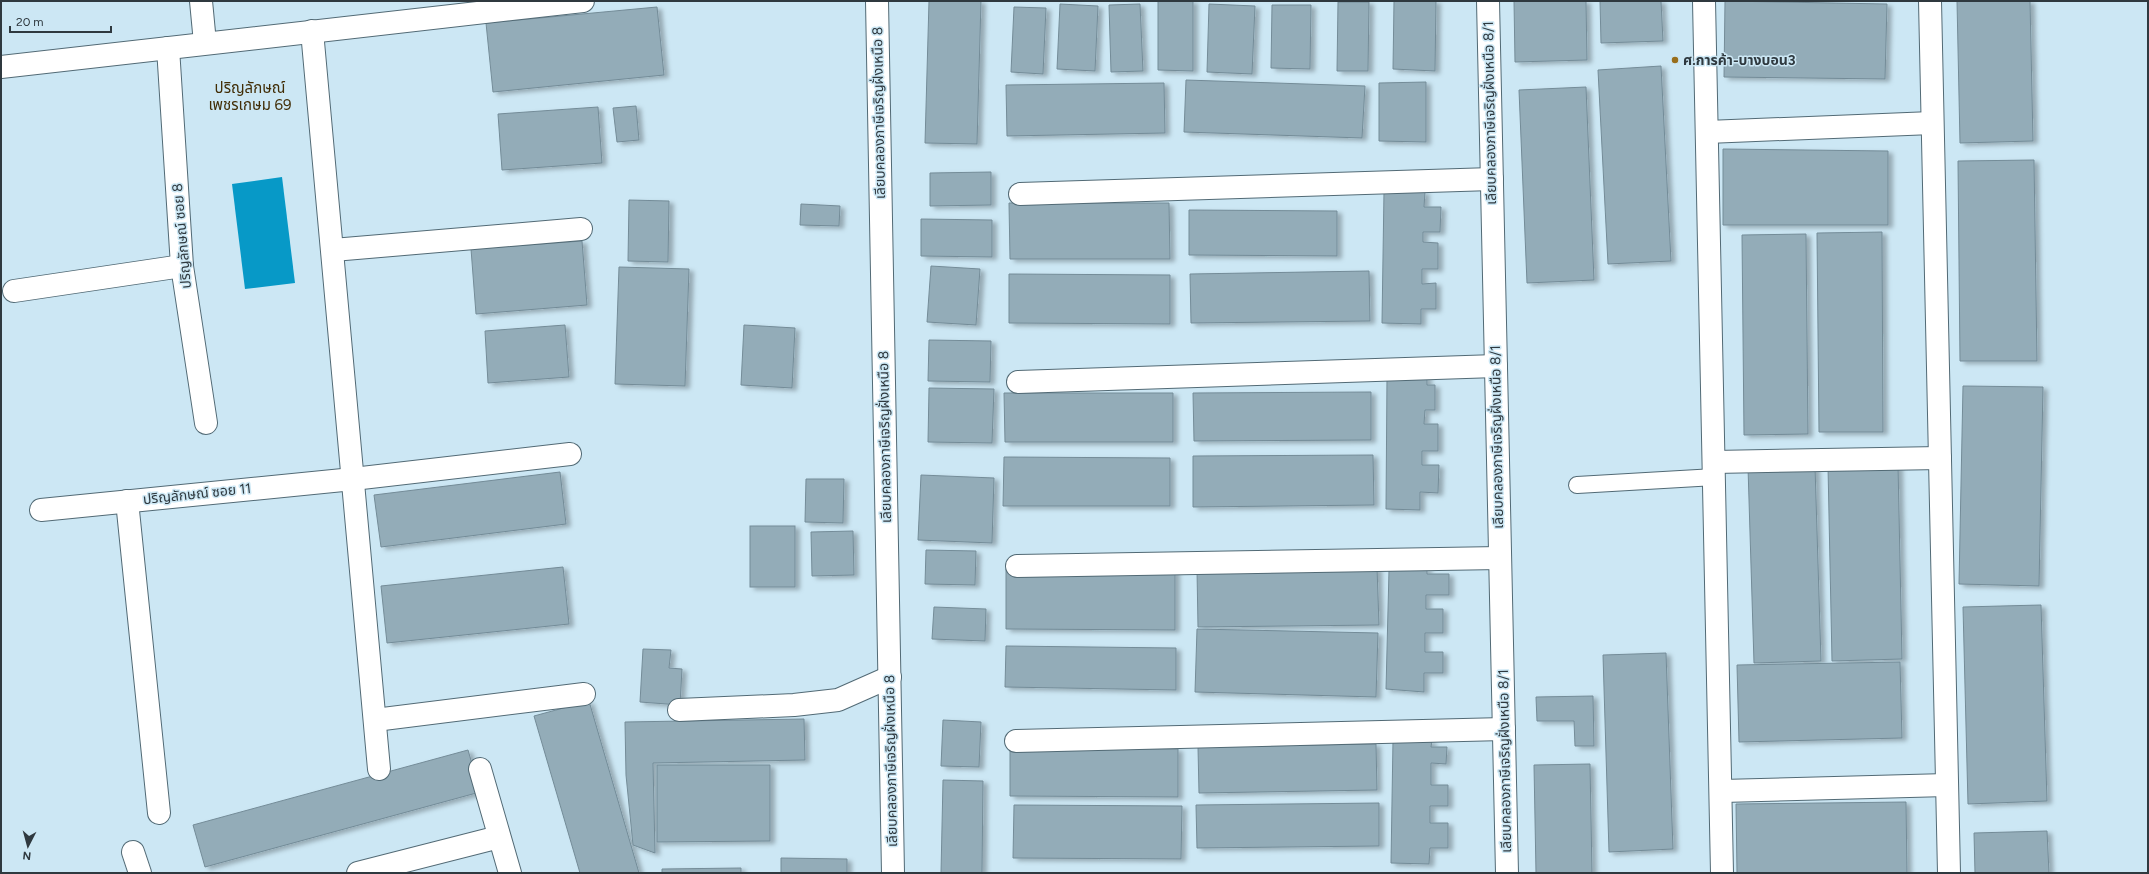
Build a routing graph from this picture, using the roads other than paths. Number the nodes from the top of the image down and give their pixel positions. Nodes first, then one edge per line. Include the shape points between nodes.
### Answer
1 (202, 1) edge
2 (583, 1) edge
3 (877, 1) edge
4 (1488, 1) edge
5 (1704, 1) edge
6 (1930, 1) edge
7 (312, 32) junction
8 (206, 43) junction
9 (168, 48) junction
10 (1, 67) edge
11 (1932, 123) junction
12 (1707, 132) junction
13 (1492, 180) junction
14 (1020, 194) dead end
15 (581, 229) dead end
16 (333, 250) junction
17 (182, 266) junction
18 (14, 291) dead end
19 (1496, 366) junction
20 (1018, 382) dead end
21 (206, 423) dead end
22 (570, 454) dead end
23 (1940, 458) junction
24 (1715, 470) junction
25 (353, 479) junction
26 (1577, 485) dead end
27 (127, 501) junction
28 (41, 510) dead end
29 (1500, 558) junction
30 (1017, 566) dead end
31 (890, 677) junction
32 (584, 694) dead end
33 (678, 710) dead end
34 (375, 720) junction
35 (1504, 729) junction
36 (1016, 741) dead end
37 (379, 769) dead end
38 (480, 769) dead end
39 (1947, 785) junction
40 (1722, 791) junction
41 (160, 814) dead end
42 (499, 837) junction
43 (133, 852) dead end
44 (140, 873) edge
45 (358, 873) edge
46 (510, 873) edge
47 (893, 873) edge
48 (1507, 873) edge
49 (1722, 873) edge
50 (1949, 873) edge

1 - 8 street
2 - 7 street
3 - 31 street, เลียบคลองภาษีเจริญฝั่งเหนือ 8
4 - 13 street, เลียบคลองภาษีเจริญฝั่งเหนือ 8/1
5 - 12 street
6 - 11 street
7 - 8 street
7 - 16 street
8 - 9 street
9 - 10 street
9 - 17 street, ปริญลักษณ์ ซอย 8
11 - 12 street
11 - 23 street
12 - 24 street
13 - 14 street
13 - 19 street, เลียบคลองภาษีเจริญฝั่งเหนือ 8/1
15 - 16 street
16 - 25 street
17 - 18 street
17 - 21 street, ปริญลักษณ์ ซอย 8
19 - 20 street
19 - 29 street, เลียบคลองภาษีเจริญฝั่งเหนือ 8/1
22 - 25 street, ปริญลักษณ์ ซอย 11
23 - 24 street
23 - 39 street
24 - 26 lane
24 - 40 street
25 - 27 street, ปริญลักษณ์ ซอย 11
25 - 34 street
27 - 28 street, ปริญลักษณ์ ซอย 11
27 - 41 street
29 - 30 street
29 - 35 street, เลียบคลองภาษีเจริญฝั่งเหนือ 8/1
31 - 33 street via 838,700 794,705
31 - 47 street, เลียบคลองภาษีเจริญฝั่งเหนือ 8
32 - 34 street
34 - 37 street
35 - 36 street
35 - 48 street, เลียบคลองภาษีเจริญฝั่งเหนือ 8/1
38 - 42 street
39 - 40 street
39 - 50 street
40 - 49 street
42 - 45 street
42 - 46 street
43 - 44 street

